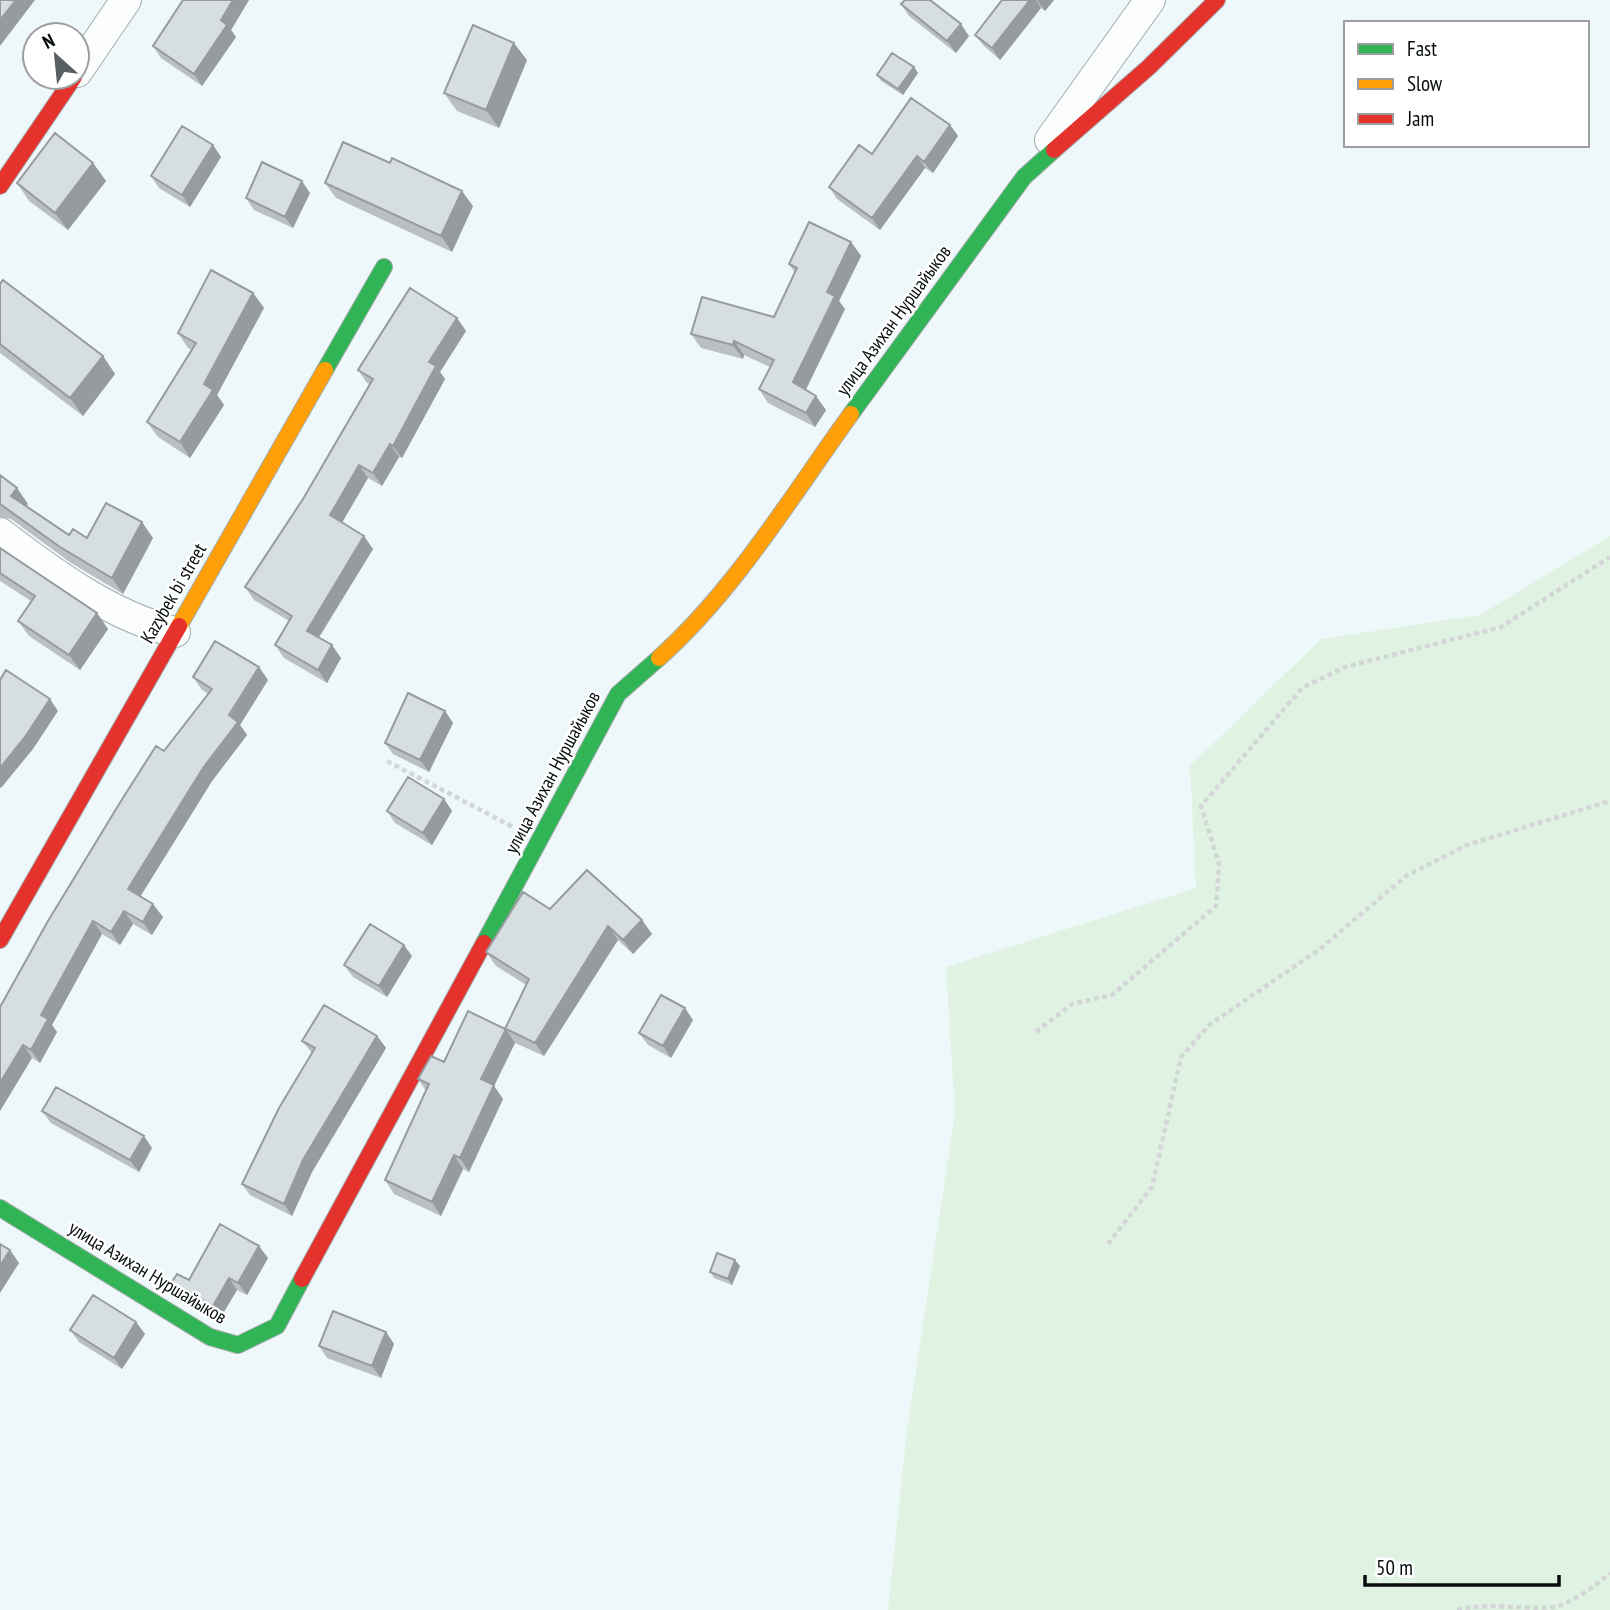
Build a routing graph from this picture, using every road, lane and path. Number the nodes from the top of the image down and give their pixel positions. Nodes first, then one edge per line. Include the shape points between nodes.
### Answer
1 (126, 0) edge
2 (1150, 0) edge
3 (1217, 0) edge
4 (91, 51) edge
5 (64, 91) edge
6 (1024, 177) junction
7 (0, 186) edge
8 (384, 267) dead end
9 (0, 533) edge
10 (1610, 557) edge
11 (175, 632) junction
12 (387, 761) dead end
13 (1610, 802) edge
14 (539, 840) junction
15 (0, 940) edge
16 (1036, 1032) dead end
17 (0, 1208) edge
18 (1108, 1244) dead end
19 (1610, 1573) edge
20 (1457, 1610) edge

1 - 4 street
2 - 6 street
3 - 6 street, улица Азихан Нуршайыков
5 - 7 street
6 - 14 street, улица Азихан Нуршайыков via 741,565 682,637 618,694
8 - 11 street, Kazybek bi street
9 - 11 street via 42,566 141,624
10 - 16 path via 1501,627 1345,667 1302,688 1201,806 1219,864 1216,906 1112,996 1072,1004
11 - 15 street, Kazybek bi street
12 - 14 path
13 - 18 path via 1467,845 1406,876 1320,949 1209,1025 1181,1057 1152,1187
14 - 17 street, улица Азихан Нуршайыков via 277,1326 238,1345 209,1337
19 - 20 path via 1555,1607

